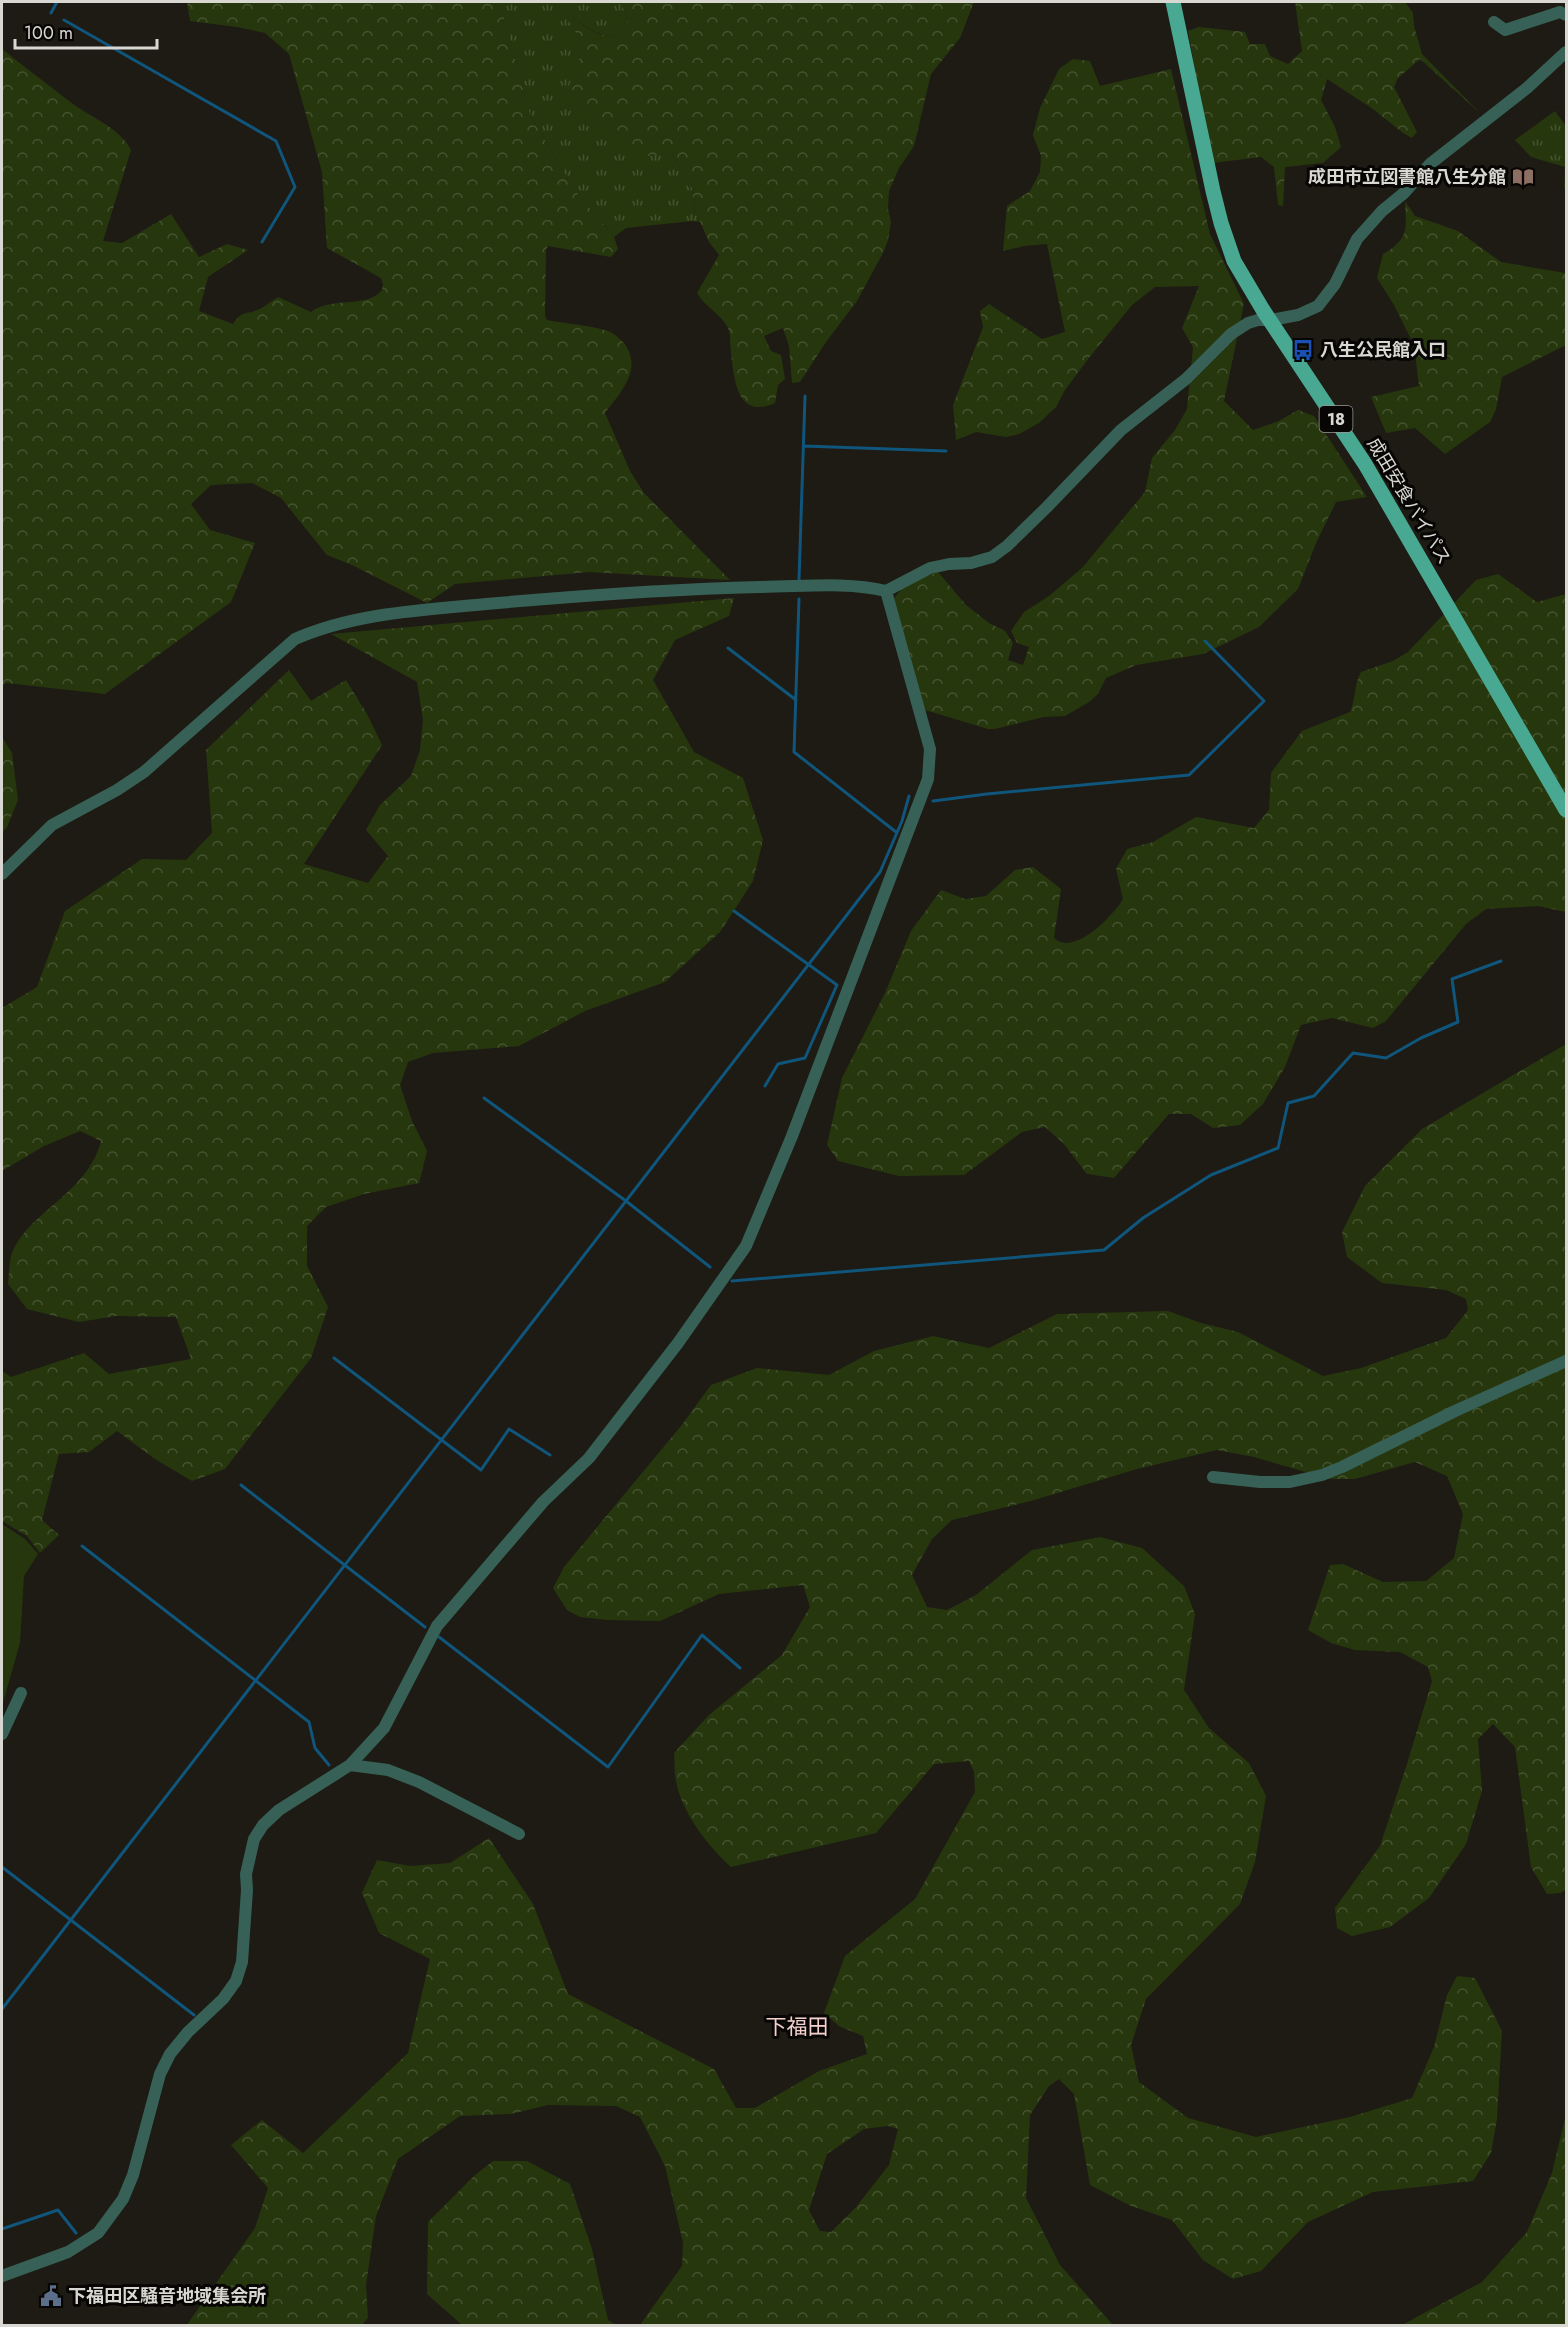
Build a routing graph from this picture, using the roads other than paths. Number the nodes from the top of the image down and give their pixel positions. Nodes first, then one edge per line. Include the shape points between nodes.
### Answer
1 (1173, 2) edge
2 (1566, 15) edge
3 (1494, 22) dead end
4 (1566, 52) edge
5 (1271, 320) junction
6 (886, 591) junction
7 (1566, 810) edge
8 (2, 874) edge
9 (1566, 1361) edge
10 (1213, 1477) dead end
11 (21, 1693) dead end
12 (2, 1734) edge
13 (350, 1765) junction
14 (519, 1834) dead end
15 (2, 2276) edge

1 - 5 main road, 成田安食バイパス / 18 via 1221,223 1234,261
2 - 3 street via 1560,12 1505,30
4 - 5 street via 1430,164 1382,211 1357,239 1335,284 1317,306 1298,315
5 - 6 street via 1248,323 1231,334 1186,379 1121,430 992,557 930,567
5 - 7 main road, 成田安食バイパス / 18 via 1370,474
6 - 8 street via 840,586 665,590 466,606 378,616 325,627 295,639 144,772 52,825
6 - 13 street via 930,749 928,779 755,1229 678,1343 589,1458 543,1502 436,1626 384,1728
9 - 10 street via 1322,1475 1290,1482
11 - 12 street
13 - 14 street via 388,1770 419,1782
13 - 15 street via 279,1810 262,1825 254,1839 246,1874 242,1962 236,1981 170,2054 160,2074 123,2199 98,2233 69,2252

